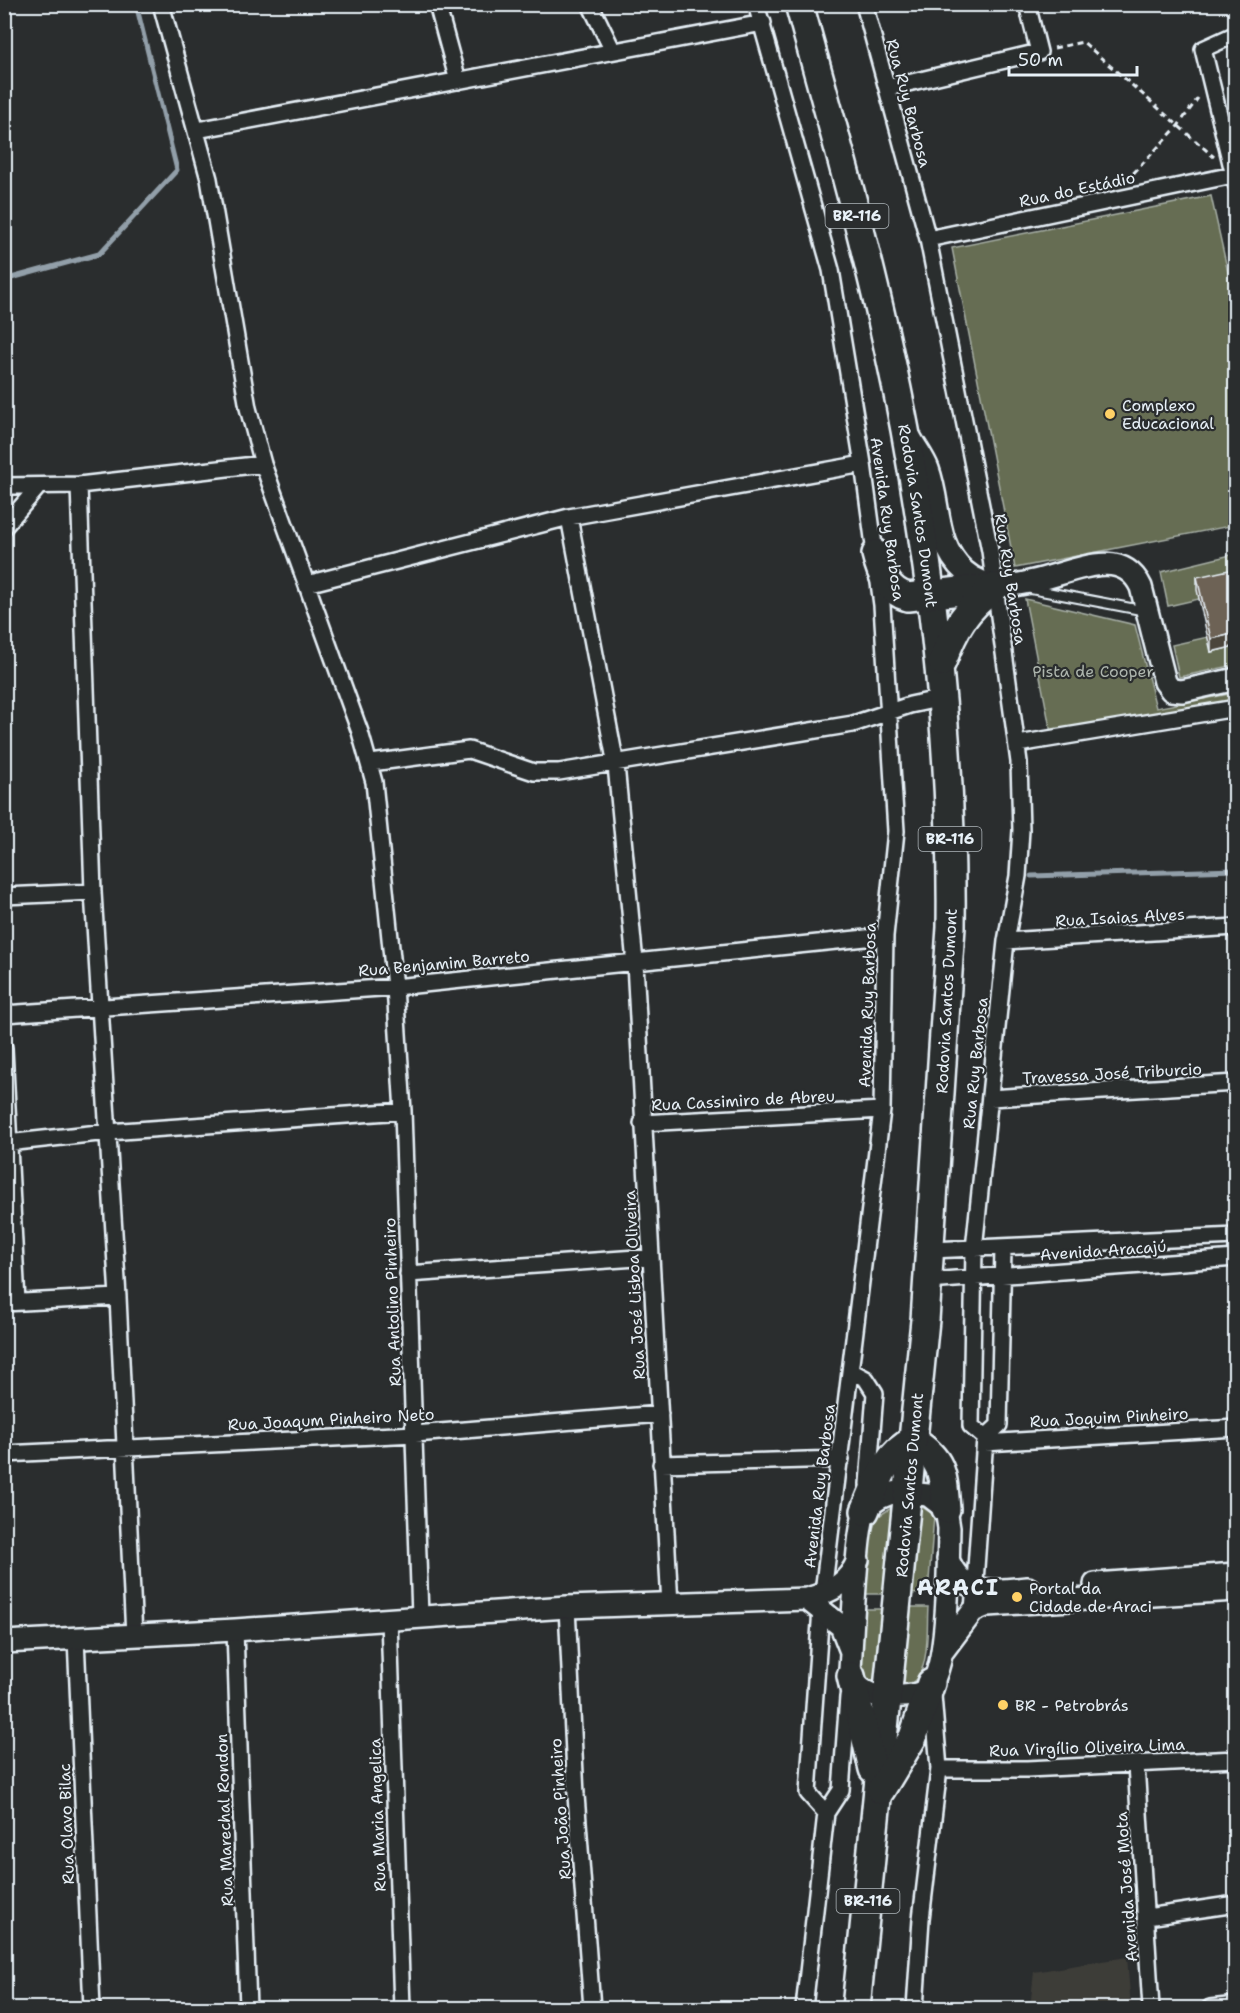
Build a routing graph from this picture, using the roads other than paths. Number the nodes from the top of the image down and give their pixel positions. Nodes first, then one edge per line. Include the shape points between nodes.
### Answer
1 (161, 4) edge
2 (437, 4) edge
3 (590, 4) edge
4 (756, 4) edge
5 (799, 4) edge
6 (864, 4) edge
7 (1027, 4) edge
8 (763, 23) junction
9 (1236, 34) edge
10 (613, 51) junction
11 (458, 81) junction
12 (887, 88) junction
13 (197, 130) junction
14 (1234, 179) edge
15 (928, 239) junction
16 (905, 429) junction
17 (263, 464) junction
18 (863, 464) junction
19 (79, 485) junction
20 (4, 486) edge
21 (39, 486) junction
22 (569, 517) junction
23 (4, 528) edge
24 (876, 554) junction
25 (307, 584) junction
26 (1005, 587) junction
27 (932, 595) junction
28 (1148, 612) junction
29 (940, 666) junction
30 (1236, 679) edge
31 (943, 698) junction
32 (1236, 708) edge
33 (890, 712) junction
34 (1018, 744) junction
35 (371, 763) junction
36 (616, 765) junction
37 (93, 892) junction
38 (4, 896) edge
39 (1236, 927) edge
40 (885, 936) junction
41 (1006, 941) junction
42 (635, 963) junction
43 (395, 987) junction
44 (98, 1009) junction
45 (4, 1014) edge
46 (4, 1048) edge
47 (1236, 1083) edge
48 (990, 1098) junction
49 (882, 1110) junction
50 (403, 1111) junction
51 (642, 1123) junction
52 (108, 1132) junction
53 (8, 1143) junction
54 (1236, 1236) edge
55 (974, 1249) junction
56 (1003, 1249) junction
57 (932, 1250) junction
58 (651, 1257) junction
59 (1236, 1258) edge
60 (408, 1274) junction
61 (1003, 1276) junction
62 (972, 1278) junction
63 (929, 1281) junction
64 (118, 1297) junction
65 (11, 1303) edge
66 (851, 1371) junction
67 (660, 1414) junction
68 (1236, 1428) edge
69 (415, 1434) junction
70 (985, 1440) junction
71 (913, 1441) junction
72 (126, 1446) junction
73 (4, 1454) edge
74 (841, 1459) junction
75 (661, 1464) junction
76 (909, 1493) junction
77 (946, 1509) junction
78 (865, 1511) junction
79 (948, 1559) junction
80 (858, 1560) junction
81 (1236, 1574) edge
82 (975, 1588) junction
83 (1236, 1590) edge
84 (817, 1601) junction
85 (670, 1605) junction
86 (567, 1607) junction
87 (973, 1611) junction
88 (420, 1616) junction
89 (389, 1619) junction
90 (236, 1630) junction
91 (134, 1636) junction
92 (76, 1638) junction
93 (4, 1642) edge
94 (943, 1651) junction
95 (851, 1665) junction
96 (931, 1683) junction
97 (888, 1696) junction
98 (1236, 1759) edge
99 (1136, 1764) junction
100 (939, 1768) junction
101 (879, 1794) junction
102 (826, 1813) junction
103 (1236, 1904) edge
104 (1147, 1917) junction
105 (1236, 2005) edge
106 (92, 2008) edge
107 (248, 2008) edge
108 (402, 2008) edge
109 (592, 2008) edge
110 (804, 2008) edge
111 (856, 2008) edge
112 (915, 2008) edge
113 (1151, 2008) edge
114 (1210, 2008) edge

1 - 13 street, Rua Antolino Pinheiro
2 - 11 street
3 - 10 street
4 - 8 street, Avenida Ruy Barbosa
5 - 16 highway, Rodovia Santos Dumont / BR-116 via 856,213
6 - 12 street, Rua Ruy Barbosa
7 - 12 street via 1039,52
8 - 10 street
8 - 18 street, Avenida Ruy Barbosa via 831,270
9 - 14 street via 1203,49
10 - 11 street
11 - 13 street
12 - 15 street, Rua Ruy Barbosa
13 - 17 street, Rua Antolino Pinheiro via 213,200 248,408
14 - 15 street, Rua do Estádio via 1108,200
15 - 26 street, Rua Ruy Barbosa via 990,551
16 - 26 main road via 928,469 950,557 966,573
16 - 27 highway, Rodovia Santos Dumont / BR-116
17 - 19 street
17 - 25 street, Rua Antolino Pinheiro
18 - 22 street
18 - 24 street, Avenida Ruy Barbosa
19 - 21 street
19 - 37 street
20 - 21 street
21 - 23 street
22 - 25 street
22 - 36 street, Rua José Lisboa Oliveira
24 - 27 highway via 882,576 898,594 918,598
24 - 33 street, Avenida Ruy Barbosa
25 - 35 street, Rua Antolino Pinheiro
26 - 27 highway
26 - 28 lane
26 - 28 main road via 1086,566 1113,565 1137,578
26 - 29 highway via 969,609
26 - 34 street, Rua Ruy Barbosa
27 - 29 highway, Rodovia Santos Dumont / BR-116
28 - 30 main road via 1165,682 1171,690
29 - 31 highway, Rodovia Santos Dumont / BR-116
31 - 33 street
31 - 57 highway, Rodovia Santos Dumont / BR-116 via 952,877
32 - 34 street
33 - 36 street via 853,724
33 - 40 street, Avenida Ruy Barbosa via 896,831
34 - 41 street, Rua Ruy Barbosa via 1021,830 1018,876
35 - 36 street via 462,750 489,755 534,772
35 - 43 street, Rua Antolino Pinheiro
36 - 42 street, Rua José Lisboa Oliveira
37 - 38 street
37 - 44 street
39 - 41 street, Rua Isaias Alves
40 - 42 street, Rua Benjamim Barreto
40 - 49 street, Avenida Ruy Barbosa
41 - 48 street, Rua Ruy Barbosa
42 - 43 street, Rua Benjamim Barreto
42 - 51 street, Rua José Lisboa Oliveira
43 - 44 street, Rua Benjamim Barreto
43 - 50 street, Rua Antolino Pinheiro
44 - 45 street, Rua Benjamim Barreto
44 - 52 street
46 - 53 street
47 - 48 street, Travessa José Triburcio
48 - 55 street, Rua Ruy Barbosa
49 - 51 street, Rua Cassimiro de Abreu
49 - 66 street, Avenida Ruy Barbosa
50 - 52 street
50 - 60 street, Rua Antolino Pinheiro
51 - 58 street, Rua José Lisboa Oliveira
52 - 53 street
52 - 64 street
53 - 65 street
54 - 56 street, Avenida Aracajú
55 - 56 street, Avenida Aracajú
55 - 57 street, Avenida Aracajú
55 - 62 street, Rua Ruy Barbosa
56 - 61 street
57 - 63 highway, Rodovia Santos Dumont / BR-116
58 - 60 street
58 - 67 street, Rua José Lisboa Oliveira
59 - 61 street, Avenida Aracajú
60 - 69 street, Rua Antolino Pinheiro
61 - 62 street, Avenida Aracajú
61 - 70 street via 999,1425
62 - 63 street, Avenida Aracajú
62 - 70 street, Rua Ruy Barbosa via 971,1426
63 - 71 highway, Rodovia Santos Dumont / BR-116
64 - 65 street
64 - 72 street
66 - 74 street, Avenida Ruy Barbosa
66 - 78 street via 866,1379 875,1393
67 - 69 street, Rua Joaqum Pinheiro Neto
67 - 75 street, Rua José Lisboa Oliveira
68 - 70 street, Rua Joquim Pinheiro
69 - 72 street, Rua Joaqum Pinheiro Neto
69 - 88 street, Rua Antolino Pinheiro
70 - 82 street
71 - 76 highway, Rodovia Santos Dumont / BR-116
71 - 77 highway via 932,1452 938,1462
71 - 78 highway via 904,1445 885,1466
72 - 73 street, Rua Joaqum Pinheiro Neto
72 - 91 street
74 - 75 street
74 - 84 street, Avenida Ruy Barbosa
75 - 85 street, Rua José Lisboa Oliveira
76 - 77 main road via 928,1496
76 - 78 main road via 883,1496
76 - 97 highway, Rodovia Santos Dumont / BR-116
77 - 79 main road via 950,1528
78 - 80 main road
79 - 82 main road via 963,1584
79 - 94 main road
80 - 84 main road via 844,1582
80 - 95 main road
81 - 82 main road via 1023,1589
82 - 87 street
83 - 87 main road via 1016,1602
84 - 85 main road
84 - 95 main road via 846,1633
84 - 102 street, Avenida Ruy Barbosa via 808,1793
85 - 86 main road
86 - 88 main road
86 - 109 street, Rua João Pinheiro
87 - 94 main road
88 - 89 main road
89 - 90 main road
89 - 108 street, Rua Maria Angelica
90 - 91 main road
90 - 107 street, Rua Marechal Rondon
91 - 92 main road
92 - 93 main road
92 - 106 street, Rua Olavo Bilac
94 - 96 main road
95 - 97 main road via 866,1692
95 - 101 highway
95 - 102 street via 842,1790
96 - 97 main road via 910,1696
96 - 100 street
96 - 101 highway via 913,1737
97 - 101 highway, Rodovia Santos Dumont / BR-116
98 - 99 street, Rua Virgílio Oliveira Lima
99 - 100 street, Rua Virgílio Oliveira Lima
99 - 104 street, Avenida José Mota
100 - 112 street
101 - 111 highway, Rodovia Santos Dumont / BR-116
102 - 110 street
103 - 104 street
104 - 113 street, Avenida José Mota
105 - 114 street

